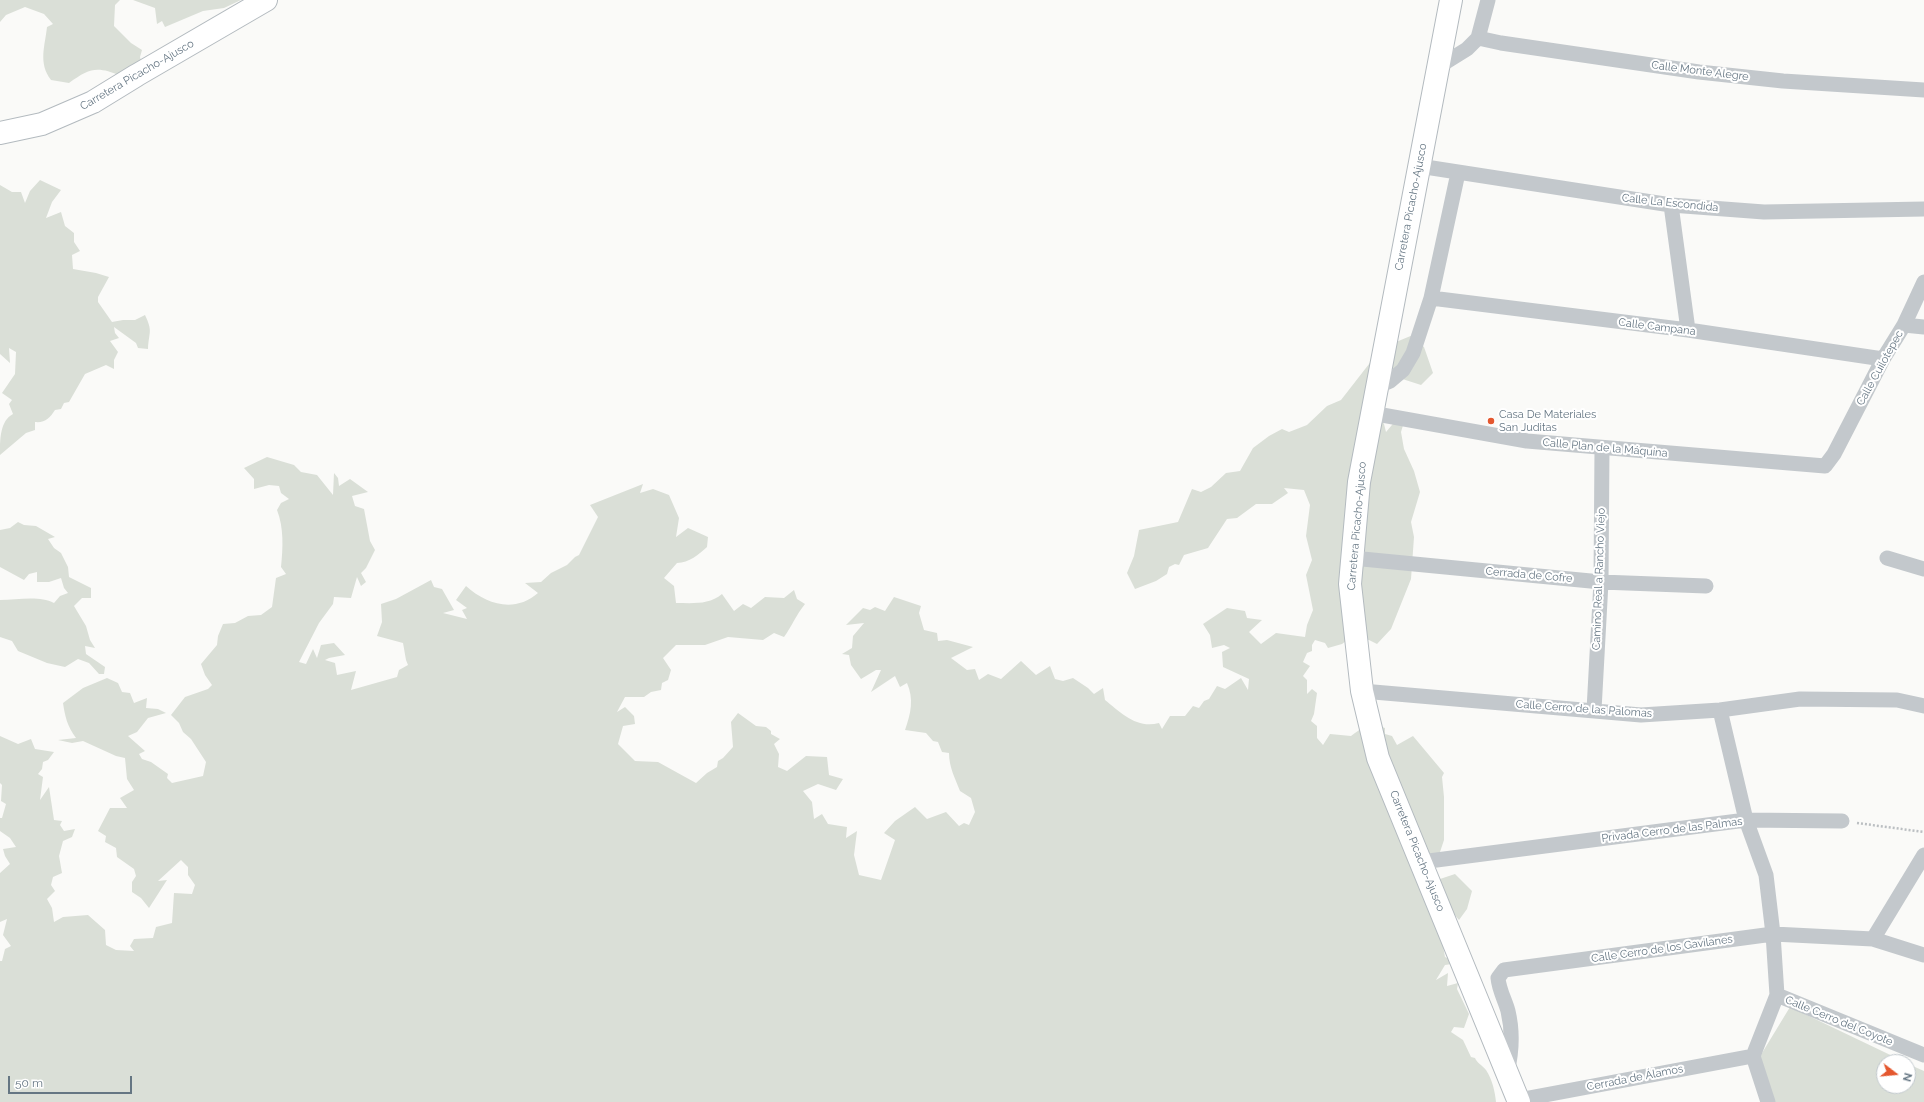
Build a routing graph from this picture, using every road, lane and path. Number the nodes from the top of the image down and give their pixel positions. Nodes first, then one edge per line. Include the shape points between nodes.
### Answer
1 (266, 0) edge
2 (1451, 0) edge
3 (1488, 0) edge
4 (1478, 38) junction
5 (1438, 66) junction
6 (1924, 90) edge
7 (0, 133) edge
8 (1419, 166) junction
9 (1458, 173) junction
10 (1671, 205) junction
11 (1924, 209) edge
12 (1924, 282) edge
13 (1431, 298) junction
14 (1904, 325) junction
15 (1924, 327) edge
16 (1688, 330) junction
17 (1883, 359) junction
18 (1376, 387) junction
19 (1371, 413) junction
20 (1602, 448) junction
21 (1834, 454) joint
22 (1352, 558) junction
23 (1887, 558) dead end
24 (1924, 569) edge
25 (1600, 582) junction
26 (1706, 586) dead end
27 (1362, 691) junction
28 (1924, 706) edge
29 (1594, 710) junction
30 (1720, 710) junction
31 (1746, 820) junction
32 (1842, 821) joint
33 (1924, 832) edge
34 (1924, 855) edge
35 (1421, 862) junction
36 (1773, 934) junction
37 (1873, 939) junction
38 (1924, 955) edge
39 (1777, 995) junction
40 (1753, 1056) junction
41 (1924, 1056) edge
42 (1507, 1073) junction
43 (1519, 1101) edge
44 (1768, 1102) edge

1 - 7 main road, Carretera Picacho-Ajusco via 93,102 42,124
2 - 5 main road, Carretera Picacho-Ajusco
3 - 4 street
4 - 5 street via 1467,49
4 - 6 street, Calle Monte Alegre via 1767,80
5 - 8 main road, Carretera Picacho-Ajusco
8 - 9 street, Calle La Escondida
8 - 18 main road, Carretera Picacho-Ajusco
9 - 10 street, Calle La Escondida
9 - 13 street
10 - 11 street, Calle La Escondida via 1764,212
10 - 16 street
12 - 14 street, Calle Cuilotepec
13 - 16 street, Calle Campana
13 - 18 street via 1413,353 1403,370 1390,381
14 - 15 street
14 - 17 street, Calle Cuilotepec
16 - 17 street, Calle Campana
17 - 21 street, Calle Cuilotepec
18 - 19 main road, Carretera Picacho-Ajusco
19 - 20 street, Calle Plan de la Máquina via 1527,441
19 - 22 main road, Carretera Picacho-Ajusco via 1359,482
20 - 21 street, Calle Plan de la Máquina via 1808,466 1825,466
20 - 25 street, Camino Real a Rancho Viejo
22 - 25 street, Cerrada de Cofre
22 - 27 main road, Carretera Picacho-Ajusco via 1350,584
23 - 24 street
25 - 26 street, Cerrada de Cofre
25 - 29 street, Camino Real a Rancho Viejo
27 - 29 street, Calle Cerro de las Palomas
27 - 35 main road, Carretera Picacho-Ajusco via 1378,758
28 - 30 street, Calle Cerro de las Palomas via 1897,700 1800,699
29 - 30 street, Calle Cerro de las Palomas via 1641,715
30 - 31 street
31 - 32 street, Privada Cerro de las Palmas
31 - 35 street, Privada Cerro de las Palmas
31 - 36 street via 1766,875
32 - 33 path
34 - 37 street
35 - 42 main road, Carretera Picacho-Ajusco
36 - 37 street, Calle Cerro de los Gavilanes
36 - 39 street
36 - 42 street, Calle Cerro de los Gavilanes via 1504,970 1498,978 1512,1032 1512,1054
37 - 38 street, Calle Cerro de los Gavilanes
39 - 40 street
39 - 41 street, Calle Cerro del Coyote
40 - 43 street, Cerrada de Álamos
40 - 44 street
42 - 43 main road, Carretera Picacho-Ajusco

